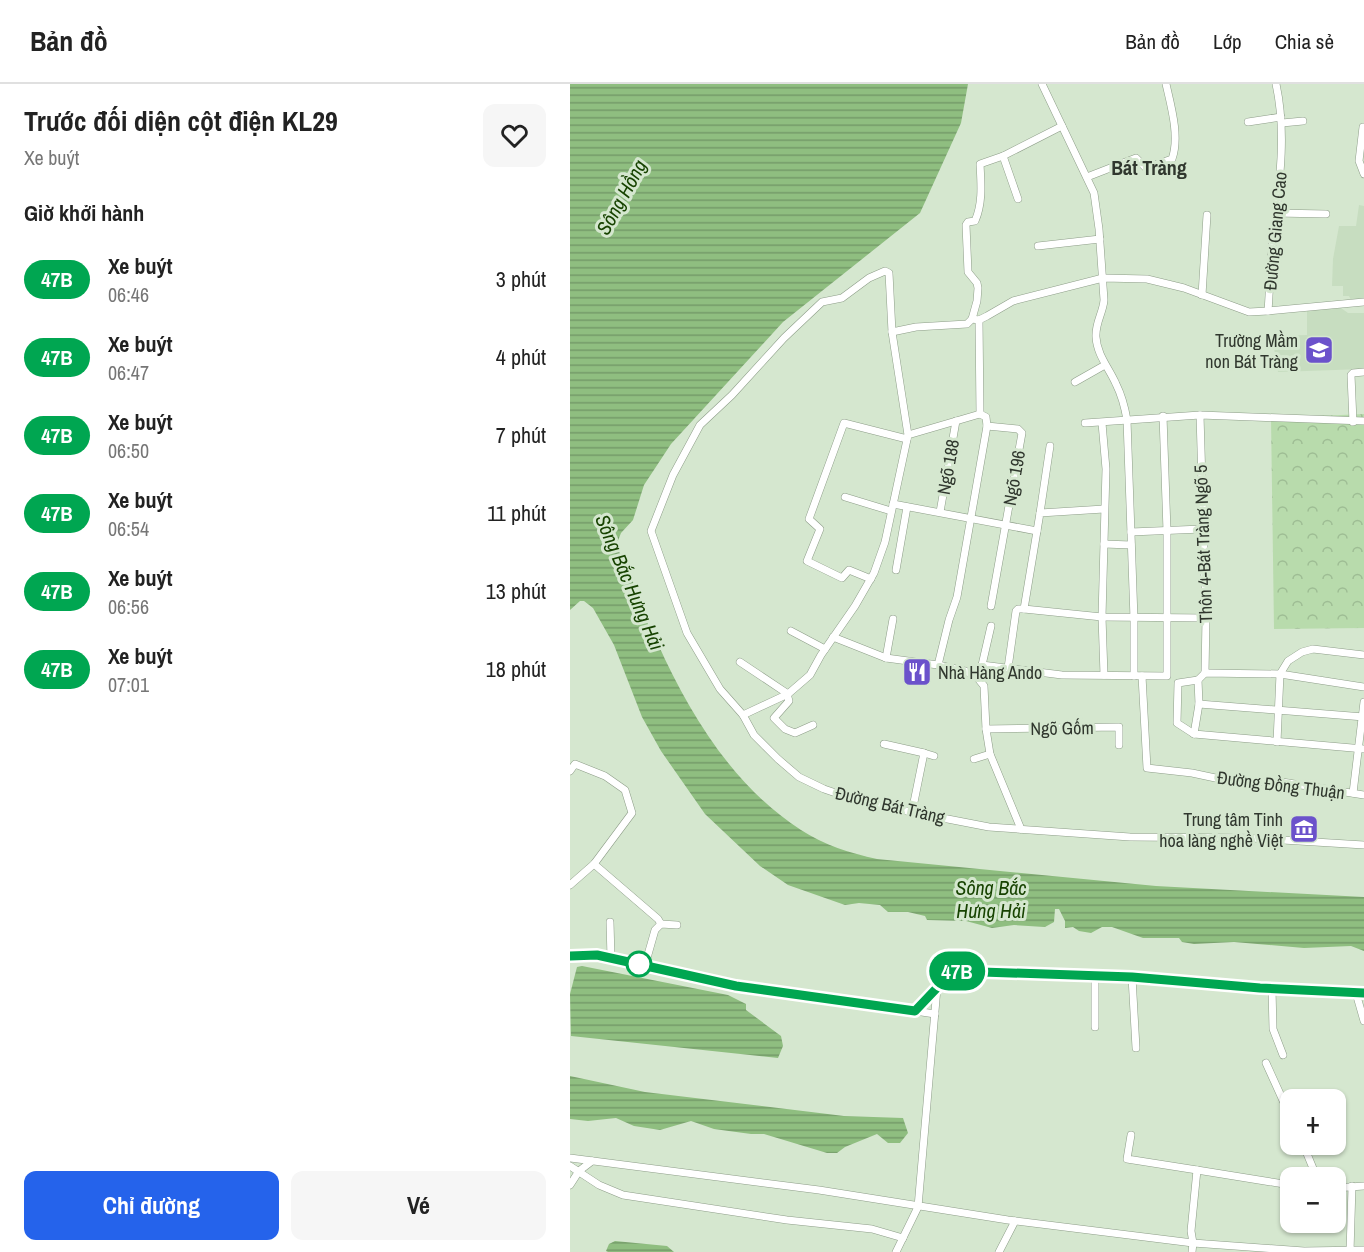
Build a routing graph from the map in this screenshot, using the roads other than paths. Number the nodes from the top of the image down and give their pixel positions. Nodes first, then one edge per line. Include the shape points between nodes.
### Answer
1 (1042, 84) edge
2 (1166, 84) edge
3 (1276, 84) edge
4 (1281, 120) junction
5 (1303, 121) dead end
6 (1248, 122) dead end
7 (1062, 126) junction
8 (1363, 127) edge
9 (1003, 156) junction
10 (1364, 174) edge
11 (1087, 177) junction
12 (1018, 199) dead end
13 (1276, 213) junction
14 (1326, 214) dead end
15 (1207, 215) dead end
16 (1100, 239) junction
17 (1038, 246) dead end
18 (1104, 278) junction
19 (1202, 295) junction
20 (1364, 302) edge
21 (1269, 311) junction
22 (976, 320) junction
23 (892, 332) junction
24 (1105, 365) junction
25 (1364, 372) edge
26 (1075, 382) dead end
27 (980, 414) junction
28 (1200, 415) junction
29 (1163, 416) junction
30 (1127, 420) junction
31 (956, 421) junction
32 (1364, 421) edge
33 (1353, 422) junction
34 (1085, 423) dead end
35 (1102, 423) junction
36 (987, 426) junction
37 (907, 437) junction
38 (1050, 446) dead end
39 (845, 497) dead end
40 (907, 507) junction
41 (892, 508) junction
42 (1104, 509) junction
43 (940, 512) junction
44 (1040, 513) junction
45 (972, 518) junction
46 (1006, 525) junction
47 (1203, 530) junction
48 (1037, 531) junction
49 (1167, 531) junction
50 (1131, 532) junction
51 (1104, 544) junction
52 (1131, 545) junction
53 (896, 570) dead end
54 (871, 579) junction
55 (991, 606) dead end
56 (1024, 609) junction
57 (1102, 617) junction
58 (1134, 618) junction
59 (1206, 618) junction
60 (893, 619) dead end
61 (1168, 619) junction
62 (991, 626) dead end
63 (790, 631) dead end
64 (833, 637) junction
65 (825, 649) junction
66 (1364, 656) edge
67 (886, 658) junction
68 (740, 662) dead end
69 (939, 665) junction
70 (982, 665) junction
71 (1008, 668) junction
72 (1205, 673) junction
73 (1280, 674) junction
74 (1104, 675) junction
75 (976, 676) junction
76 (1134, 676) junction
77 (1142, 676) junction
78 (1167, 676) junction
79 (1198, 680) junction
80 (1179, 683) junction
81 (1364, 687) edge
82 (788, 694) junction
83 (1364, 702) edge
84 (1199, 704) junction
85 (1280, 711) junction
86 (743, 716) junction
87 (1363, 717) edge
88 (813, 725) dead end
89 (986, 729) junction
90 (1194, 734) junction
91 (1277, 742) junction
92 (884, 744) dead end
93 (1119, 745) dead end
94 (1361, 749) edge
95 (924, 753) junction
96 (990, 754) junction
97 (934, 756) dead end
98 (974, 759) dead end
99 (570, 771) edge
100 (1353, 793) junction
101 (1364, 795) edge
102 (912, 812) junction
103 (1021, 828) junction
104 (1364, 845) edge
105 (594, 864) junction
106 (570, 885) edge
107 (610, 922) dead end
108 (661, 924) junction
109 (677, 925) dead end
110 (570, 956) edge
111 (611, 958) junction
112 (645, 965) junction
113 (1095, 975) junction
114 (1132, 977) junction
115 (938, 988) junction
116 (1272, 989) junction
117 (1360, 993) edge
118 (915, 1011) junction
119 (935, 1014) junction
120 (1364, 1021) edge
121 (1095, 1027) dead end
122 (1136, 1048) dead end
123 (1283, 1055) dead end
124 (1266, 1064) dead end
125 (1280, 1094) edge
126 (1131, 1135) dead end
127 (570, 1158) edge
128 (592, 1161) junction
129 (570, 1166) edge
130 (1197, 1170) junction
131 (579, 1171) junction
132 (1280, 1183) edge
133 (570, 1185) edge
134 (1352, 1186) junction
135 (1364, 1186) edge
136 (1346, 1187) edge
137 (918, 1207) junction
138 (1015, 1221) junction
139 (903, 1238) junction
140 (1193, 1243) junction
141 (1364, 1250) edge
142 (1350, 1251) edge
143 (896, 1252) edge
144 (999, 1252) edge
145 (1192, 1252) edge

1 - 7 street
2 - 11 street via 1175,150 1172,159 1146,168 1136,158
3 - 4 street, Đường Giang Cao
4 - 5 street
4 - 6 street
4 - 13 street, Đường Giang Cao
7 - 9 street
7 - 11 street
8 - 10 street via 1359,161
9 - 12 street
9 - 22 street via 981,164 978,214 975,221 966,225 968,272 978,288
11 - 16 street via 1096,199
13 - 14 street
13 - 21 street, Đường Giang Cao
15 - 19 street
16 - 17 street
16 - 18 street
18 - 19 street, Đường Giang Cao via 1147,279
18 - 22 street, Đường Giang Cao via 1014,301
18 - 24 street via 1104,308 1096,335
19 - 21 street, Đường Giang Cao via 1250,312
20 - 21 street
22 - 23 street, Đường Giang Cao
22 - 27 street
23 - 37 street
23 - 86 street, Đường Bát Tràng via 890,273 885,271 869,278 842,298 822,302 700,425 673,475 651,531 687,633 720,689
24 - 26 street
24 - 30 street via 1123,399
25 - 33 street via 1351,375
27 - 31 street
27 - 36 street via 986,417
28 - 29 street
28 - 33 street
28 - 47 street, Thôn 4-Bát Tràng Ngõ 5
29 - 30 street
29 - 49 street
30 - 35 street
30 - 50 street
31 - 37 street
31 - 43 street, Ngõ 188
32 - 33 street
34 - 35 street
35 - 42 street
36 - 45 street
36 - 46 street, Ngõ 196 via 1018,429 1022,433
37 - 41 street
37 - 54 street via 844,423 809,519 820,529 807,561 842,578 849,570
38 - 44 street
39 - 41 street
40 - 41 street
40 - 43 street
40 - 53 street
41 - 54 street
42 - 44 street
42 - 51 street
43 - 45 street
44 - 48 street
45 - 46 street
45 - 69 street
46 - 48 street
46 - 55 street
47 - 49 street
47 - 59 street, Thôn 4-Bát Tràng Ngõ 5
48 - 56 street
49 - 50 street
49 - 61 street
50 - 52 street
51 - 52 street
51 - 57 street
52 - 58 street
54 - 64 street
56 - 57 street
56 - 71 street via 1016,611
57 - 58 street
57 - 74 street
58 - 61 street
58 - 76 street
59 - 61 street
59 - 72 street, Thôn 4-Bát Tràng Ngõ 5
60 - 67 street
61 - 78 street
62 - 70 street
63 - 65 street
64 - 65 street
64 - 67 street
65 - 82 street via 810,675
66 - 73 street via 1305,650 1288,661
67 - 69 street
68 - 82 street
69 - 75 street
70 - 71 street
70 - 75 street
71 - 74 street via 1062,675
72 - 73 street
72 - 79 street
73 - 81 street
73 - 85 street
74 - 76 street
75 - 89 street via 984,686
76 - 77 street
77 - 78 street
77 - 100 street, Đường Đồng Thuận via 1147,768 1234,783 1282,783
78 - 80 street
79 - 80 street
79 - 84 street
80 - 90 street via 1177,723
82 - 86 street
82 - 88 street via 789,701 774,718 795,733
83 - 87 street
84 - 85 street
84 - 90 street
85 - 87 street
85 - 91 street
86 - 102 street, Đường Bát Tràng via 754,735 799,777 865,803
87 - 94 street
89 - 93 street, Ngõ Gốm via 1119,727
89 - 96 street
90 - 91 street
91 - 94 street
92 - 95 street
94 - 100 street
95 - 97 street
95 - 102 street
96 - 98 street
96 - 103 street
99 - 105 street via 575,764 605,776 625,790 632,813
100 - 101 street, Đường Đồng Thuận
102 - 103 street, Đường Bát Tràng via 989,827
103 - 104 street, Đường Bát Tràng via 1130,837 1250,838
105 - 106 street
105 - 108 street
107 - 111 street
108 - 109 street
108 - 112 street via 655,930
110 - 111 street
111 - 112 street
112 - 118 street via 736,986
113 - 114 street
113 - 115 street via 953,971
113 - 121 street
114 - 116 street
114 - 122 street
115 - 118 street
115 - 119 street
116 - 117 street
116 - 123 street via 1273,1029
117 - 120 street
118 - 119 street
119 - 137 street
124 - 125 street
126 - 130 street via 1127,1160
127 - 128 street
128 - 131 street
128 - 137 street via 819,1190
129 - 131 street
130 - 132 street
130 - 140 street
131 - 133 street
131 - 139 street via 623,1196 872,1229
134 - 135 street
134 - 136 street
134 - 142 street
137 - 138 street
137 - 139 street
138 - 140 street
138 - 144 street
139 - 143 street
140 - 142 street
140 - 145 street
141 - 142 street

